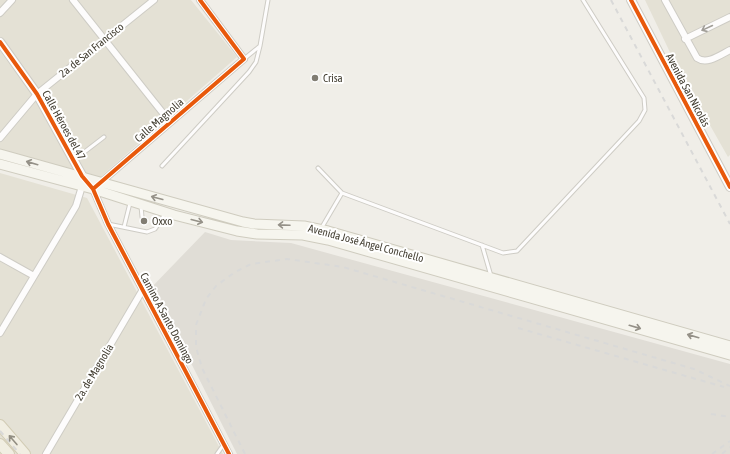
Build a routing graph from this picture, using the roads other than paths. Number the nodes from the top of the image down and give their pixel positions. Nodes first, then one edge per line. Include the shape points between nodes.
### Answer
1 (12, 0) edge
2 (73, 0) edge
3 (154, 0) edge
4 (200, 0) edge
5 (268, 0) edge
6 (583, 0) edge
7 (632, 0) edge
8 (665, 0) edge
9 (0, 13) edge
10 (730, 17) edge
11 (685, 38) junction
12 (104, 39) junction
13 (0, 42) edge
14 (260, 46) junction
15 (730, 50) edge
16 (244, 59) junction
17 (36, 94) junction
18 (170, 122) junction
19 (104, 137) dead end
20 (0, 138) edge
21 (0, 154) edge
22 (73, 160) junction
23 (0, 164) edge
24 (162, 166) dead end
25 (318, 168) dead end
26 (83, 182) junction
27 (101, 183) junction
28 (730, 187) edge
29 (93, 189) junction
30 (342, 193) junction
31 (130, 201) junction
32 (141, 204) junction
33 (165, 212) junction
34 (142, 217) dead end
35 (108, 224) junction
36 (142, 225) dead end
37 (124, 227) junction
38 (321, 229) junction
39 (143, 231) junction
40 (482, 245) junction
41 (0, 257) edge
42 (34, 276) junction
43 (492, 279) junction
44 (142, 291) junction
45 (0, 333) edge
46 (730, 346) edge
47 (730, 355) edge
48 (0, 425) edge
49 (0, 444) edge
50 (224, 444) junction
51 (9, 454) edge
52 (25, 454) edge
53 (46, 454) edge
54 (217, 454) edge
55 (229, 454) edge

1 - 9 street
2 - 12 street
3 - 12 street, 2a. de San Francisco
4 - 16 street
5 - 14 lane
6 - 40 lane via 644,98 645,110 639,121 517,251 503,253
7 - 28 street, Avenida San Nicolás
8 - 11 street
10 -> 11 street
11 - 15 street via 699,60 711,59
12 - 17 street, 2a. de San Francisco
12 - 18 street
13 - 17 street, Calle Héroes del 47
14 - 16 lane
14 - 24 lane via 256,62 249,72
16 - 18 street, Calle Magnolia
17 - 20 street, 2a. de San Francisco
17 - 22 street, Calle Héroes del 47
18 - 27 street, Calle Magnolia
19 - 22 lane
26 -> 21 main road, Avenida José Ángel Conchello
22 - 26 street, Calle Héroes del 47
23 - 26 main road, Avenida José Ángel Conchello
25 - 30 lane
26 - 27 main road, Avenida José Ángel Conchello
26 - 29 main road, Avenida José Ángel Conchello
26 - 42 street via 76,206
27 - 29 street, Calle Magnolia
38 -> 27 main road, Avenida José Ángel Conchello via 286,224 254,224
29 - 31 main road, Avenida José Ángel Conchello
29 - 35 street, Camino A Santo Domingo
30 - 38 lane
30 - 40 lane
31 - 32 main road, Avenida José Ángel Conchello
31 - 37 lane
32 - 33 main road, Avenida José Ángel Conchello
32 - 34 lane
33 - 39 lane via 155,229
33 -> 47 main road, Avenida José Ángel Conchello via 246,233 303,235 322,239
35 - 37 lane
35 - 44 street, Camino A Santo Domingo
36 - 39 lane
37 - 39 lane
38 - 43 main road, Avenida José Ángel Conchello
40 - 43 lane
41 - 42 street
42 - 45 street
46 -> 43 main road, Avenida José Ángel Conchello
44 - 50 street, Camino A Santo Domingo
44 - 53 street, 2a. de Magnolia
52 -> 48 main road
49 - 51 main road
50 - 54 lane
50 - 55 street, Camino A Santo Domingo

